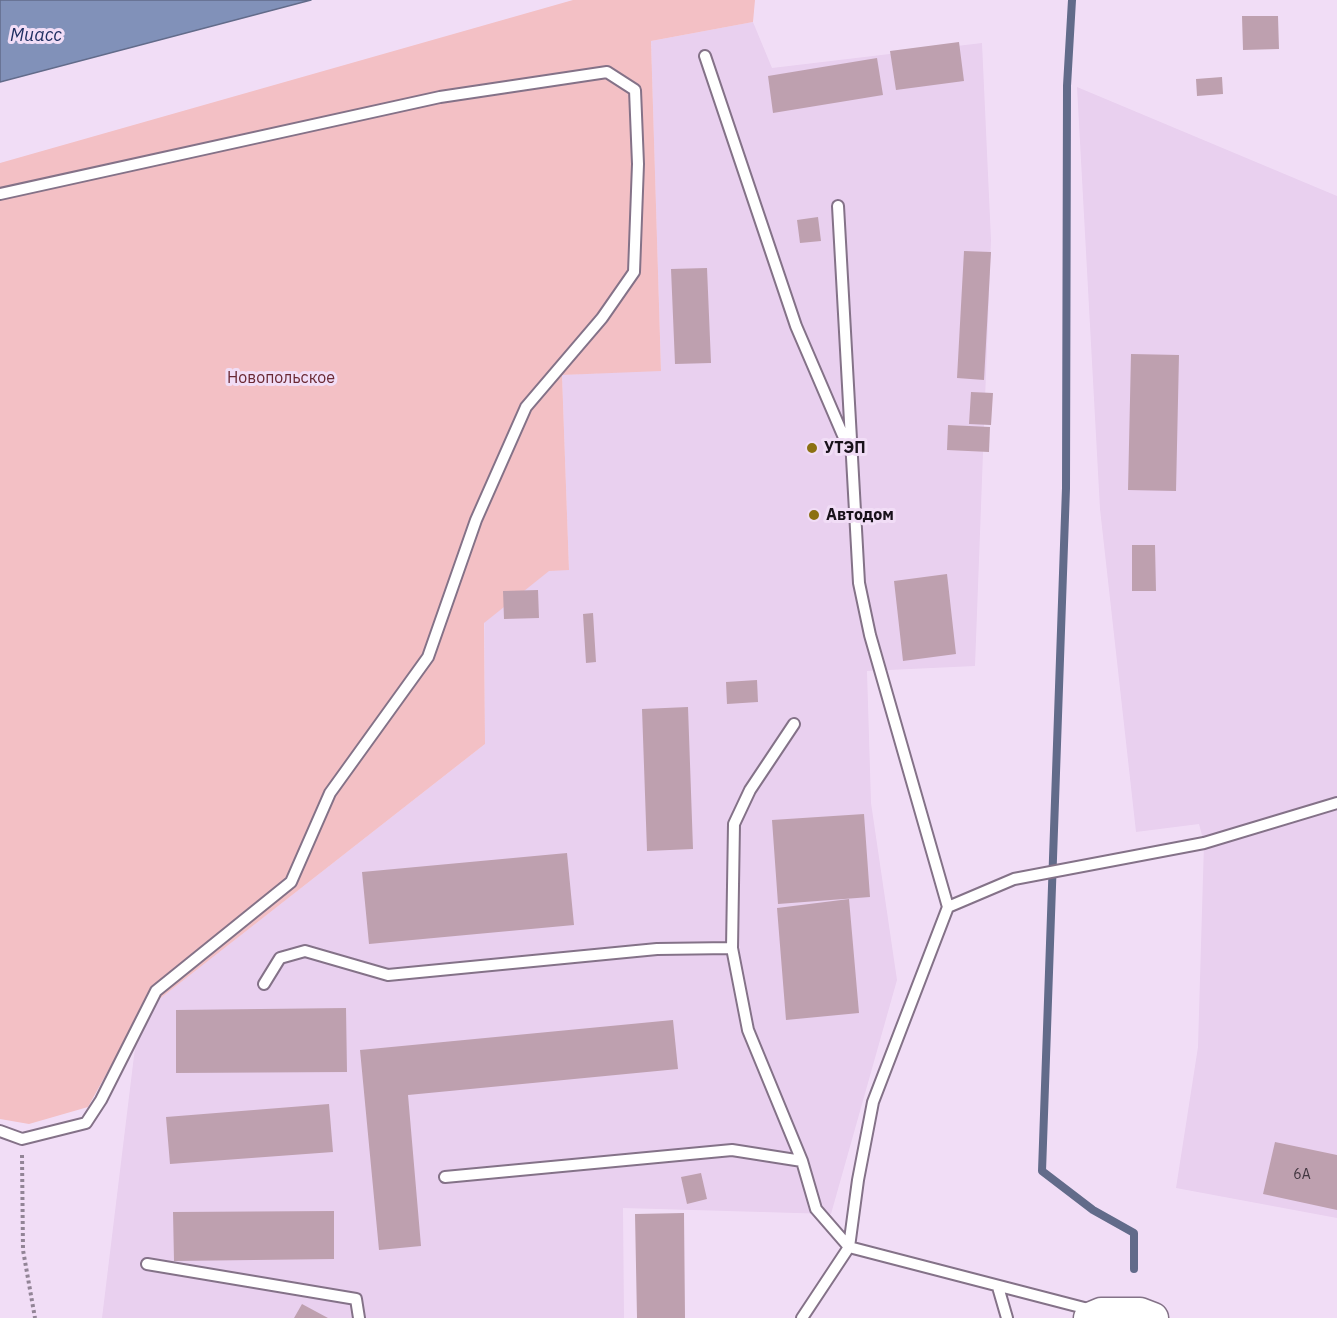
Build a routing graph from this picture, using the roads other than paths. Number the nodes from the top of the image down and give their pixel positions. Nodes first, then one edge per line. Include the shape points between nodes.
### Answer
1 (705, 56) dead end
2 (0, 194) edge
3 (838, 206) dead end
4 (852, 455) junction
5 (794, 724) dead end
6 (1337, 803) edge
7 (948, 907) junction
8 (732, 948) junction
9 (264, 984) dead end
10 (0, 1131) edge
11 (802, 1161) junction
12 (445, 1177) dead end
13 (849, 1247) junction
14 (147, 1264) dead end
15 (998, 1287) junction
16 (1095, 1315) edge
17 (359, 1318) edge
18 (802, 1318) edge
19 (1007, 1318) edge
20 (1153, 1318) edge

1 - 4 lane via 796,326
2 - 10 lane via 440,97 607,72 635,90 638,164 634,272 602,318 525,407 476,520 428,657 330,793 291,882 156,990 86,1124 22,1139
3 - 4 lane
4 - 7 lane via 859,582 870,635
5 - 8 lane via 750,790 734,824
6 - 7 lane via 1204,843 1014,879
7 - 13 lane via 873,1102
8 - 9 lane via 657,949 388,975 305,951 280,958
8 - 11 lane via 748,1030
11 - 12 lane via 732,1150
11 - 13 lane via 816,1209
13 - 15 lane
13 - 18 lane
14 - 17 lane via 356,1299
15 - 16 lane
15 - 19 lane
16 - 20 street via 1140,1313

